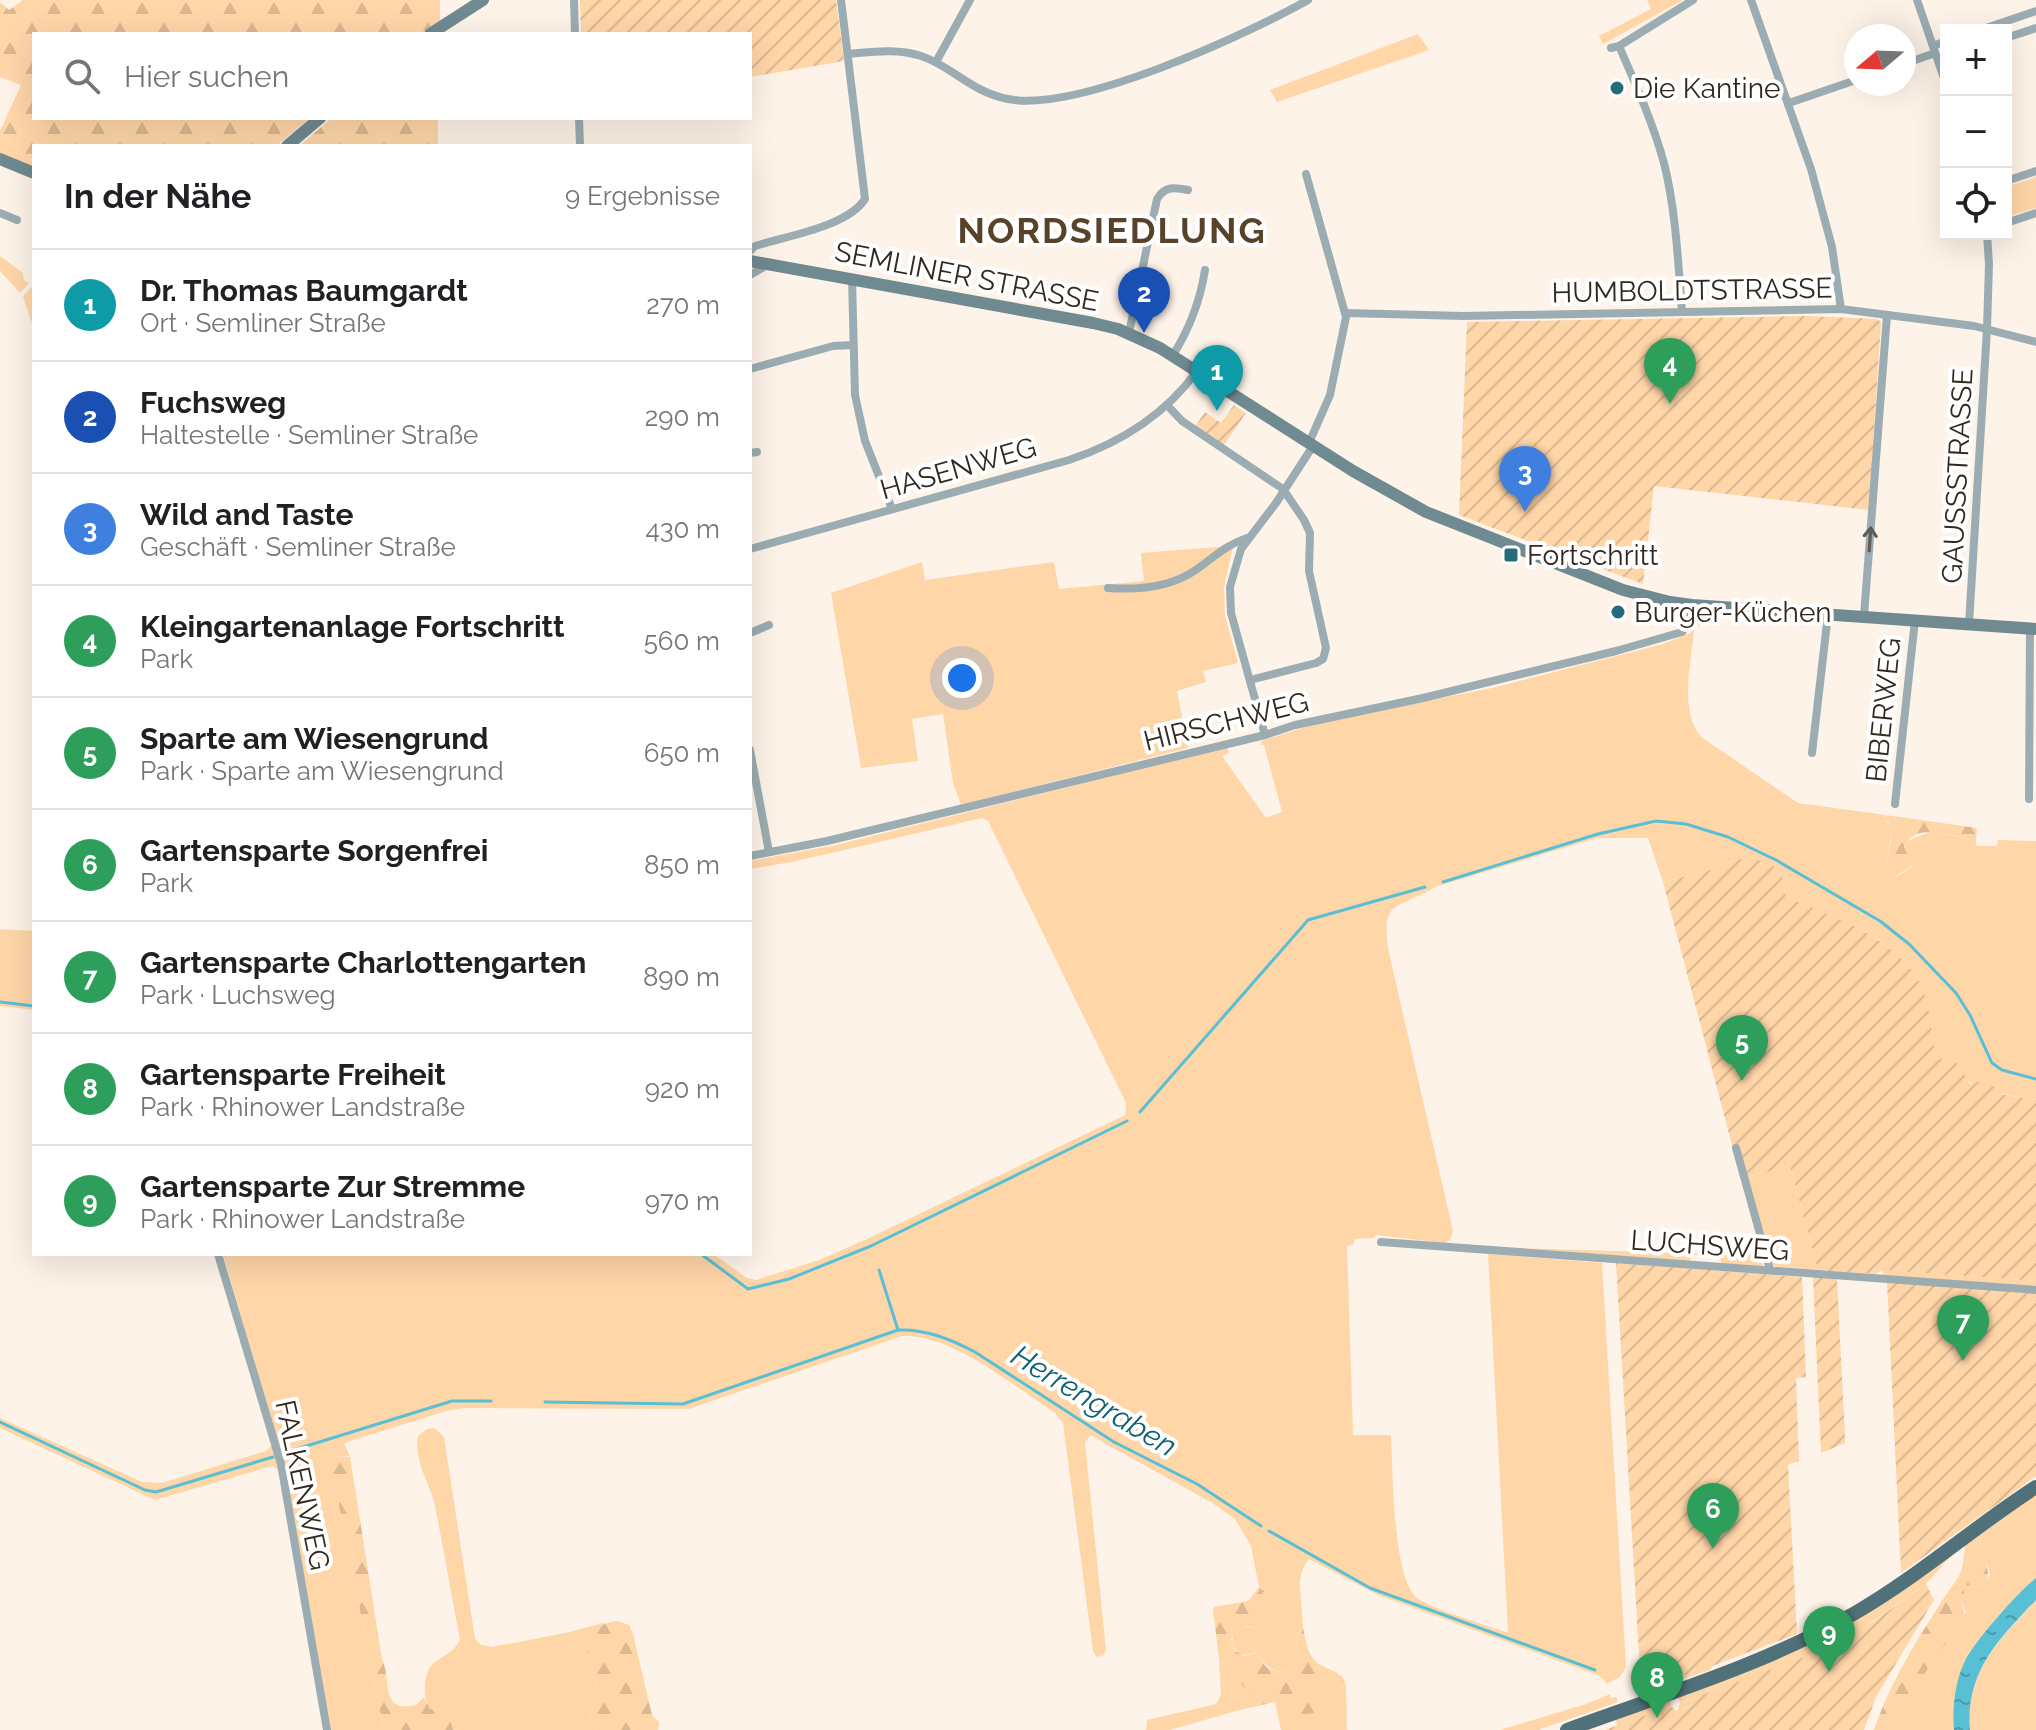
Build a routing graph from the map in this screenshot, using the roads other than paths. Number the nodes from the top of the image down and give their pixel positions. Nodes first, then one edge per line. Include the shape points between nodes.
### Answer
1 (483, 0) edge
2 (574, 0) edge
3 (841, 0) edge
4 (970, 0) edge
5 (1308, 0) edge
6 (1693, 0) edge
7 (1751, 0) edge
8 (1917, 0) edge
9 (2036, 11) edge
10 (1998, 24) edge
11 (2036, 28) edge
12 (433, 32) edge
13 (575, 32) edge
14 (2012, 36) edge
15 (848, 54) junction
16 (1938, 55) edge
17 (1916, 61) edge
18 (936, 62) junction
19 (1844, 84) edge
20 (1789, 103) junction
21 (318, 120) edge
22 (579, 120) edge
23 (289, 144) edge
24 (580, 144) edge
25 (0, 159) edge
26 (2036, 171) edge
27 (32, 172) edge
28 (1306, 174) dead end
29 (2012, 179) edge
30 (1188, 190) dead end
31 (0, 213) edge
32 (2036, 213) edge
33 (17, 220) dead end
34 (2012, 221) edge
35 (1987, 240) edge
36 (752, 249) edge
37 (752, 261) edge
38 (769, 264) junction
39 (1205, 270) dead end
40 (752, 274) edge
41 (852, 279) junction
42 (1841, 309) junction
43 (1682, 312) junction
44 (1345, 313) junction
45 (1887, 315) junction
46 (1987, 329) junction
47 (1129, 333) junction
48 (2036, 342) edge
49 (853, 345) junction
50 (1173, 355) junction
51 (752, 368) edge
52 (1197, 371) junction
53 (1167, 405) junction
54 (1311, 445) junction
55 (1283, 489) junction
56 (892, 509) junction
57 (1248, 538) junction
58 (752, 548) edge
59 (1108, 588) dead end
60 (1692, 605) junction
61 (1828, 614) junction
62 (1864, 616) junction
63 (1915, 620) junction
64 (1969, 624) junction
65 (769, 625) dead end
66 (2033, 629) edge
67 (752, 632) edge
68 (1250, 680) junction
69 (1265, 735) junction
70 (1812, 753) dead end
71 (752, 761) edge
72 (2029, 799) dead end
73 (1895, 804) dead end
74 (769, 852) junction
75 (752, 856) edge
76 (1736, 1148) dead end
77 (1381, 1242) dead end
78 (219, 1256) edge
79 (1770, 1270) junction
80 (2036, 1290) edge
81 (2036, 1487) edge
82 (327, 1730) edge
83 (1567, 1730) edge

1 - 12 street
2 - 13 street
3 - 15 street
4 - 18 street
5 - 18 street via 1182,59 1050,101 994,95
6 - 43 street via 1615,47 1651,121 1664,165 1677,237
7 - 20 street
8 - 16 street
9 - 10 street
11 - 14 street
15 - 18 street via 895,51
15 - 36 street via 865,199 838,220
16 - 17 street
19 - 20 street
20 - 42 street via 1832,247
21 - 23 street
22 - 24 street
25 - 27 street
26 - 29 street
28 - 44 street
30 - 47 street via 1165,189 1157,199
31 - 33 street
32 - 34 street
35 - 46 street, GAUSSSTRASSE
37 - 38 street, SEMLINER STRASSE
38 - 40 street
38 - 41 street, SEMLINER STRASSE
39 - 50 street via 1193,320
41 - 47 street, SEMLINER STRASSE
41 - 49 street
42 - 43 street, HUMBOLDTSTRASSE
42 - 45 street, HUMBOLDTSTRASSE
43 - 44 street, HUMBOLDTSTRASSE
44 - 54 street via 1330,395
45 - 46 street, HUMBOLDTSTRASSE
62 -> 45 street
46 - 48 street, HUMBOLDTSTRASSE
46 - 64 street, GAUSSSTRASSE
47 - 50 street, SEMLINER STRASSE
49 - 51 street
49 - 56 street via 861,426
50 - 52 street, SEMLINER STRASSE
52 - 53 street, HASENWEG
52 - 54 street, SEMLINER STRASSE
53 - 55 street via 1182,421
53 - 56 street, HASENWEG via 1101,449
54 - 55 street
54 - 60 street, SEMLINER STRASSE via 1395,497 1459,526 1643,597
55 - 57 street
55 - 68 street via 1310,533 1309,571 1326,648 1316,663
56 - 58 street, HASENWEG
57 - 59 street via 1218,551 1183,578
57 - 68 street via 1237,558 1229,598
60 - 61 street, SEMLINER STRASSE
60 - 69 street, HIRSCHWEG via 1682,632
61 - 62 street, SEMLINER STRASSE
61 - 70 street
62 - 63 street, SEMLINER STRASSE
63 - 64 street, SEMLINER STRASSE
63 - 73 street, BIBERWEG
64 - 66 street, SEMLINER STRASSE
65 - 67 street
66 - 72 street, SEMLINER STRASSE
68 - 69 street
69 - 74 street, HIRSCHWEG
71 - 74 street
74 - 75 street, HIRSCHWEG
76 - 79 street
77 - 79 street, LUCHSWEG
78 - 82 street, FALKENWEG via 281,1464
79 - 80 street, LUCHSWEG
81 - 83 main road via 1878,1599 1799,1641

